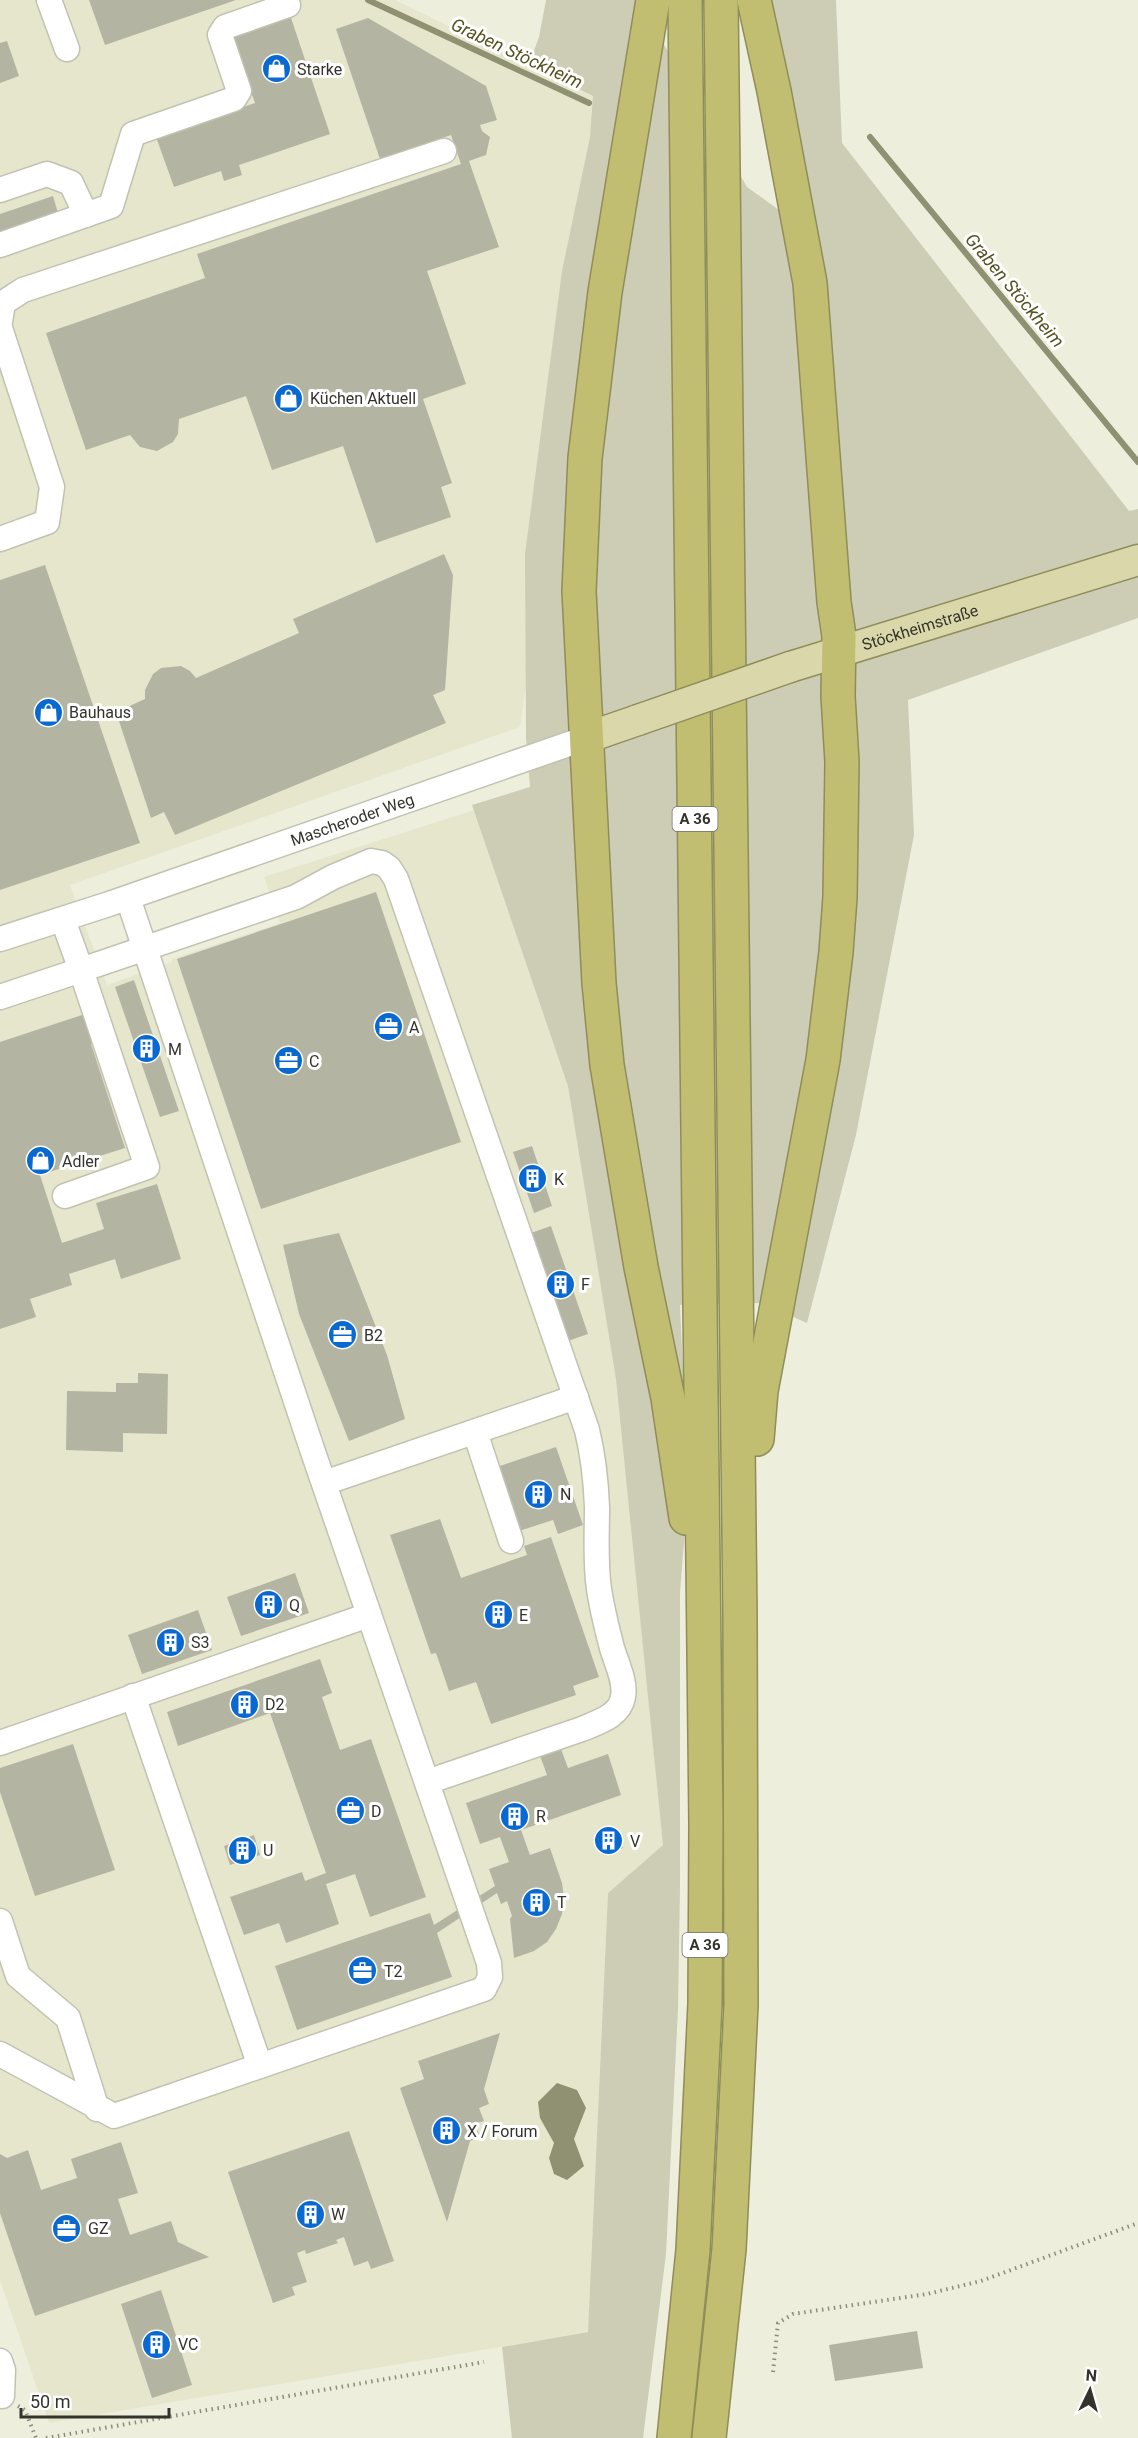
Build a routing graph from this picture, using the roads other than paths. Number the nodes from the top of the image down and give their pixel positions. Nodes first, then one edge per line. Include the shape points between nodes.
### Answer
1 (49, 0) edge
2 (653, 0) edge
3 (685, 0) edge
4 (721, 0) edge
5 (754, 0) edge
6 (288, 5) dead end
7 (68, 49) dead end
8 (444, 151) dead end
9 (0, 190) edge
10 (86, 215) junction
11 (0, 245) edge
12 (0, 322) edge
13 (0, 328) edge
14 (0, 539) edge
15 (1138, 560) edge
16 (839, 652) junction
17 (704, 697) joint
18 (586, 738) junction
19 (128, 898) junction
20 (63, 920) junction
21 (0, 939) edge
22 (143, 949) junction
23 (81, 970) junction
24 (0, 997) edge
25 (65, 1196) dead end
26 (576, 1397) junction
27 (474, 1432) junction
28 (324, 1484) junction
29 (511, 1541) dead end
30 (369, 1615) junction
31 (740, 1615) junction
32 (704, 1639) junction
33 (133, 1696) junction
34 (0, 1743) edge
35 (427, 1782) junction
36 (1, 1923) edge
37 (9, 1978) edge
38 (0, 2054) edge
39 (260, 2066) junction
40 (97, 2109) junction
41 (0, 2361) edge
42 (2, 2396) road end
43 (674, 2438) edge
44 (709, 2438) edge

1 - 7 street
2 - 18 highway via 605,292 585,458 579,591
3 - 32 highway, A 36
4 - 31 highway, A 36
5 - 16 highway via 810,283
6 - 10 street via 225,27 220,34 239,91 234,99 133,134 111,206
8 - 12 street via 23,290 3,303
9 - 10 street via 47,174 71,183
10 - 11 street
13 - 14 street via 52,487 47,522
15 - 16 main road, Stöckheimstraße
16 - 17 main road, Stöckheimstraße, bridge
16 - 31 highway via 842,762 836,952 821,1072 761,1391
17 - 18 main road, Mascheroder Weg, bridge
18 - 19 street, Mascheroder Weg
18 - 32 highway via 599,983 608,1065 641,1267 668,1398
19 - 20 street, Mascheroder Weg
19 - 22 street
20 - 21 street, Mascheroder Weg
20 - 23 street
22 - 23 street
22 - 26 street via 296,897 359,864 371,861 389,868
22 - 28 street
23 - 24 street
23 - 25 street via 147,1167
26 - 27 street
26 - 35 street via 593,1457 596,1562 607,1629 622,1681 619,1709 582,1729
27 - 28 street
27 - 29 street
28 - 30 street
30 - 33 street
30 - 35 street
31 - 44 highway, A 36 via 741,2005 729,2249
32 - 43 highway, A 36 via 705,2004 693,2250
33 - 34 street
33 - 39 street
35 - 39 street via 489,1963 490,1977 484,1989
36 - 37 street
37 - 40 street via 68,2018
38 - 40 street
39 - 40 street via 114,2116
41 - 42 street

